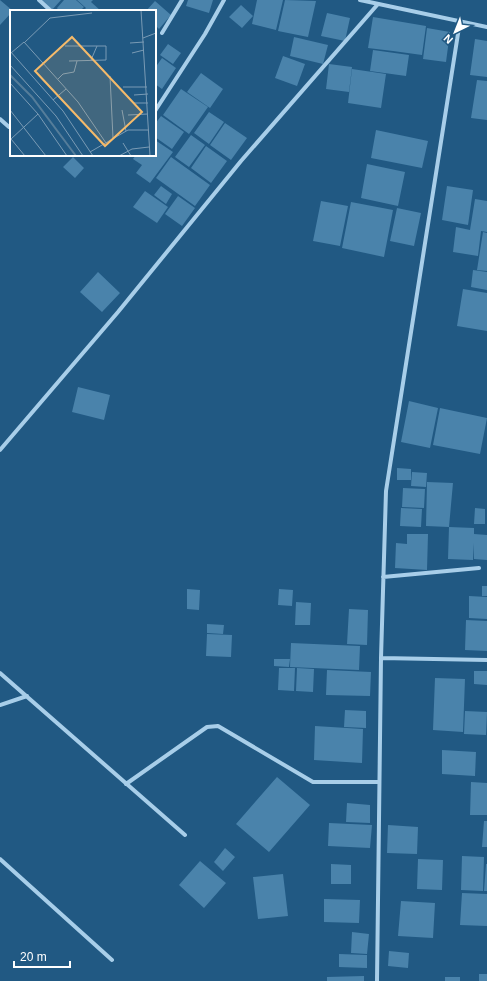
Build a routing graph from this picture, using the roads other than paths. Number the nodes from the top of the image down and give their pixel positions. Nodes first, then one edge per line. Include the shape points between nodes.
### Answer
1 (39, 0) edge
2 (182, 0) edge
3 (224, 0) edge
4 (360, 0) edge
5 (378, 4) junction
6 (50, 10) edge
7 (460, 21) junction
8 (487, 27) edge
9 (162, 33) dead end
10 (156, 109) edge
11 (0, 119) edge
12 (9, 127) dead end
13 (0, 450) edge
14 (480, 568) dead end
15 (383, 577) junction
16 (380, 658) junction
17 (487, 660) edge
18 (0, 673) edge
19 (27, 696) junction
20 (0, 705) edge
21 (379, 782) junction
22 (126, 784) junction
23 (185, 835) dead end
24 (0, 859) edge
25 (112, 960) dead end
26 (377, 981) edge

1 - 6 street
2 - 9 street
3 - 10 street
4 - 5 street
5 - 7 street
5 - 13 street via 242,161
7 - 8 street
7 - 15 street via 386,491
11 - 12 street
14 - 15 street
15 - 16 street
16 - 17 street
16 - 21 street
18 - 19 street
19 - 20 street
19 - 22 street
21 - 22 street via 313,782 218,726 207,727
21 - 26 street
22 - 23 street
24 - 25 street

